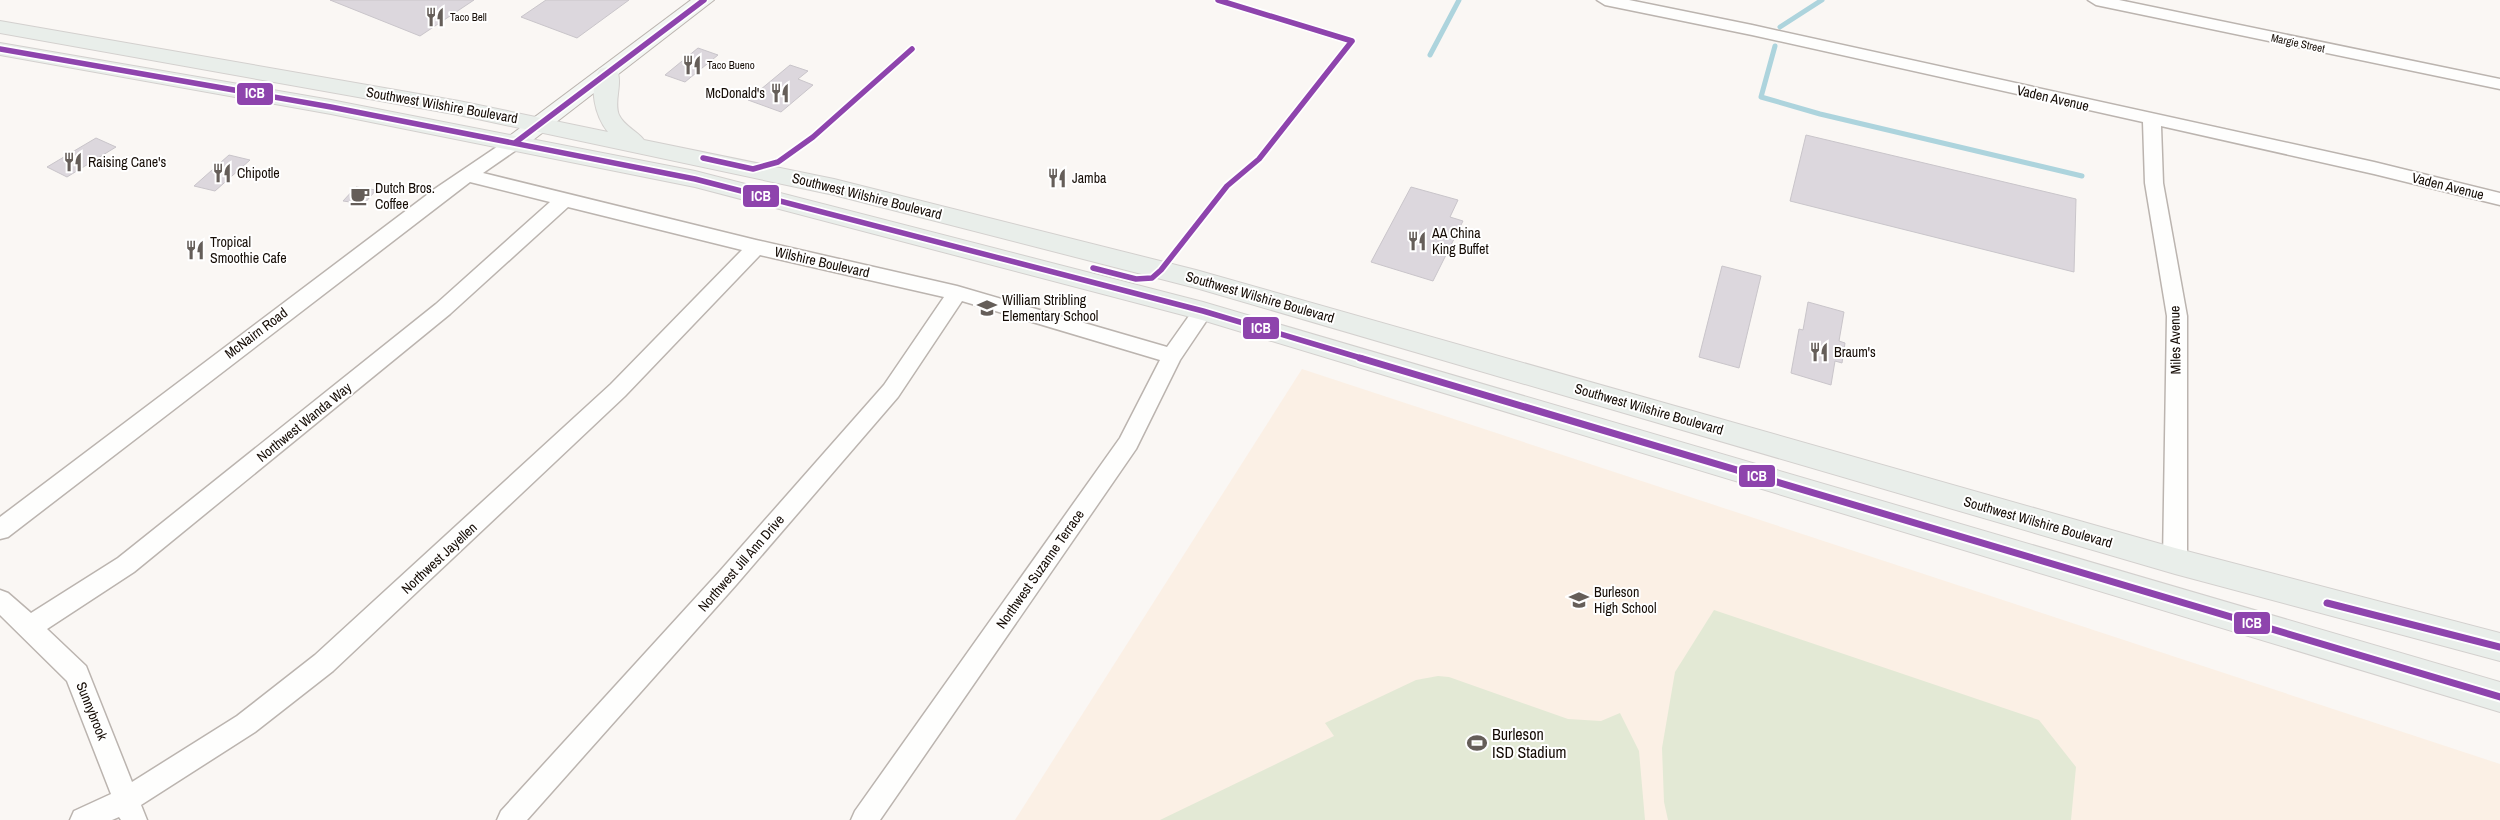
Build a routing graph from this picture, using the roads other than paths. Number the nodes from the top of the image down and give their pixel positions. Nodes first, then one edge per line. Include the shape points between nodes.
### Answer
1 (704, 0) edge
2 (1605, 0) edge
3 (2096, 0) edge
4 (0, 27) edge
5 (0, 49) edge
6 (608, 74) junction
7 (2500, 84) edge
8 (2152, 120) junction
9 (541, 123) junction
10 (516, 142) junction
11 (635, 144) junction
12 (469, 176) junction
13 (2500, 199) edge
14 (564, 200) junction
15 (756, 247) junction
16 (1003, 259) junction
17 (1161, 270) junction
18 (957, 294) junction
19 (1203, 311) junction
20 (1172, 356) junction
21 (1529, 375) junction
22 (1519, 404) junction
23 (0, 530) edge
24 (2175, 561) junction
25 (0, 600) edge
26 (30, 627) junction
27 (2500, 648) edge
28 (2500, 697) edge
29 (131, 810) edge
30 (83, 820) edge
31 (510, 820) edge
32 (864, 820) edge

1 - 6 main road
2 - 8 street, Vaden Avenue
3 - 7 street, Margie Street
4 - 9 main road, Southwest Wilshire Boulevard
5 - 10 main road, Southwest Wilshire Boulevard
6 - 9 main road
6 - 11 main road via 605,110 617,130
8 - 13 street, Vaden Avenue
8 - 24 street, Miles Avenue via 2154,183 2177,316
9 - 10 main road
9 - 11 main road, Southwest Wilshire Boulevard
10 - 12 street, McNairn Road
10 - 16 main road, Southwest Wilshire Boulevard via 695,179
11 - 17 main road, Southwest Wilshire Boulevard via 834,187
12 - 14 street, Wilshire Boulevard
12 - 23 street, McNairn Road via 294,304
14 - 15 street, Wilshire Boulevard
14 - 26 street, Northwest Wanda Way via 443,309 126,565
15 - 18 street, Wilshire Boulevard
15 - 29 street, Northwest Jayellen via 618,390 324,663
16 - 17 main road via 1042,254 1136,279 1152,278
16 - 19 main road, Southwest Wilshire Boulevard
17 - 21 main road, Southwest Wilshire Boulevard
18 - 20 street, Wilshire Boulevard
18 - 31 street, Northwest Jill Ann Drive via 891,391
19 - 20 street, Northwest Suzanne Terrace
19 - 22 main road, Southwest Wilshire Boulevard
20 - 32 street, Northwest Suzanne Terrace via 1128,443
21 - 22 main road
21 - 24 main road, Southwest Wilshire Boulevard
22 - 28 main road, Southwest Wilshire Boulevard
24 - 27 main road, Southwest Wilshire Boulevard
25 - 26 street, Sunnybrook
26 - 29 street, Sunnybrook via 77,674
29 - 30 street, Northwest Jayellen

